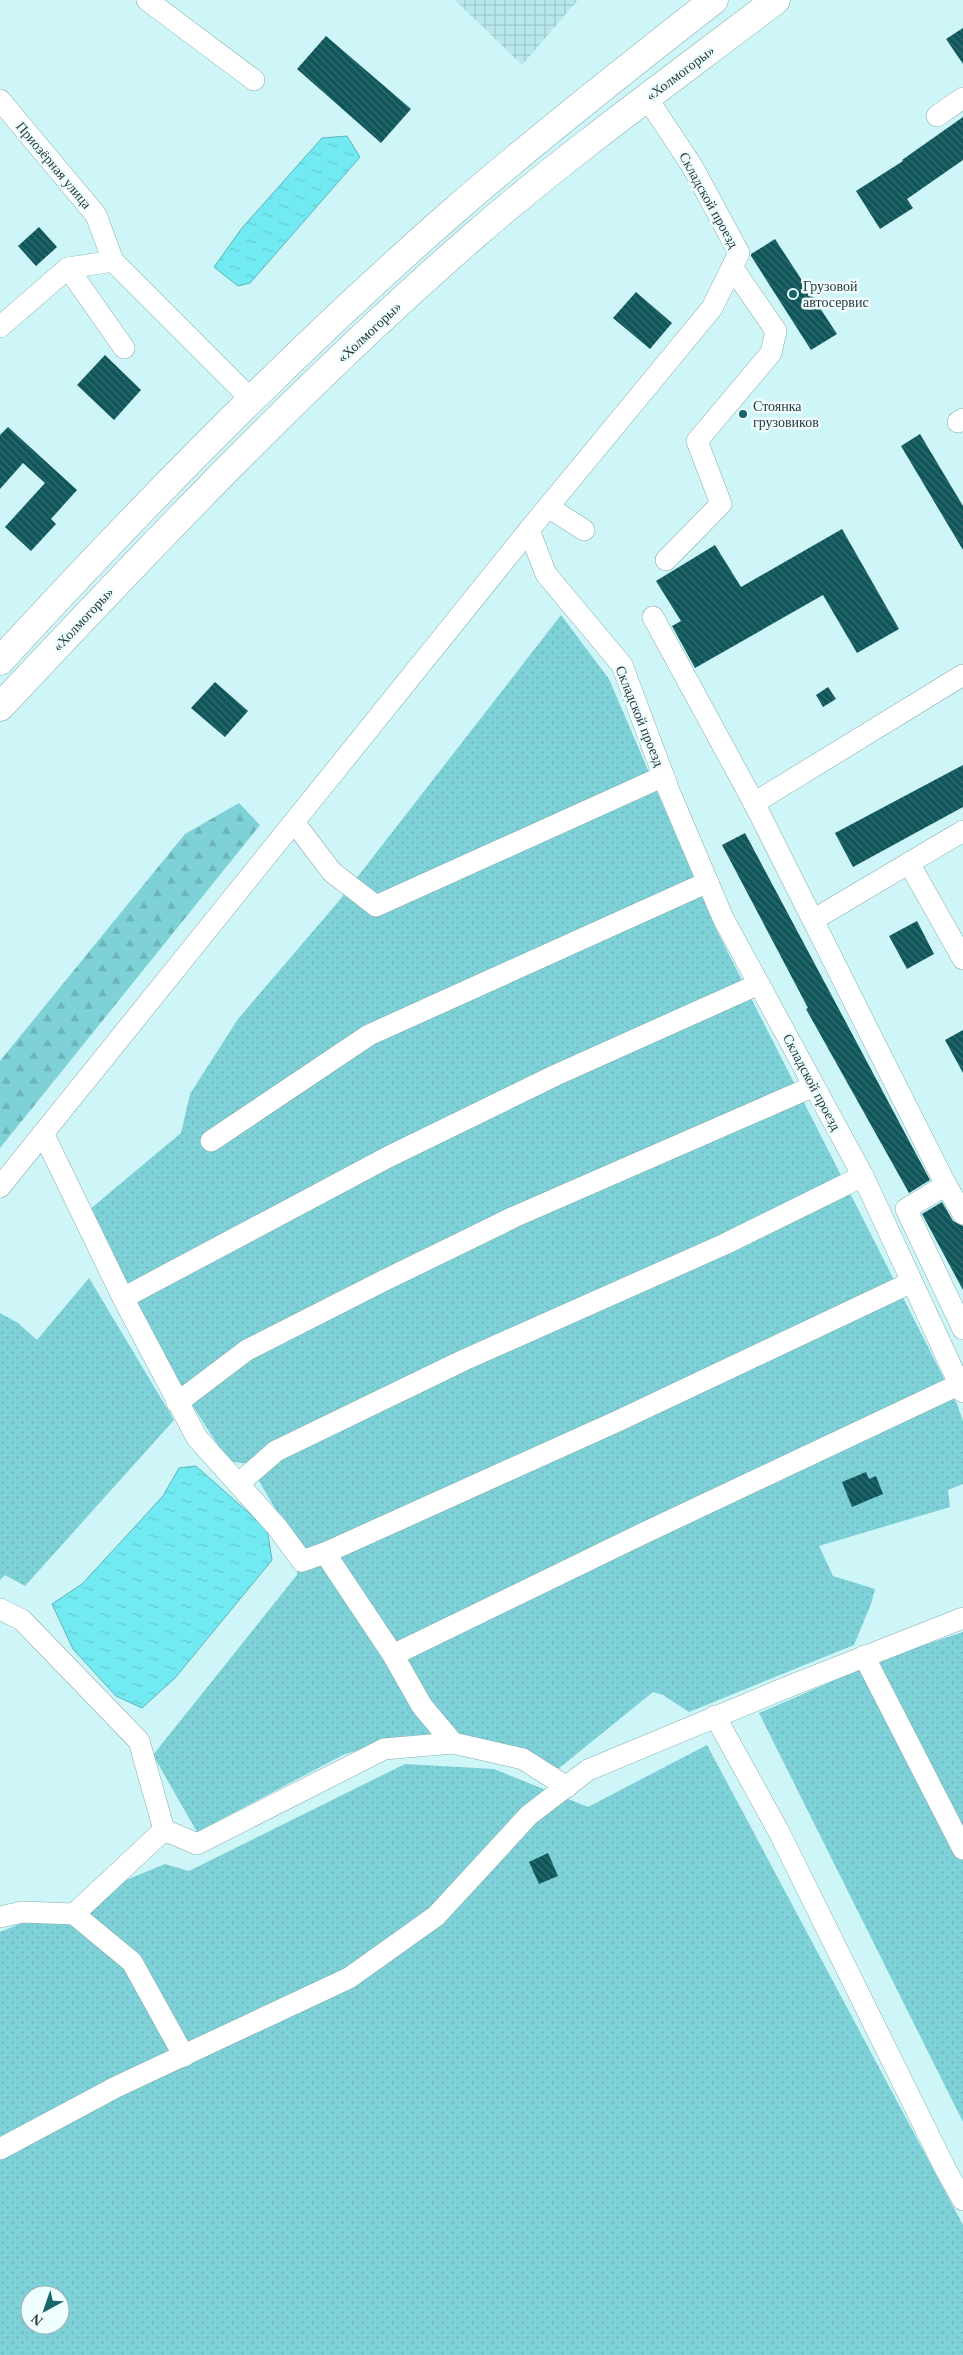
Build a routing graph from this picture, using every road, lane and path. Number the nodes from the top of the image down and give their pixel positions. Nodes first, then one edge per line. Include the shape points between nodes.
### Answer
1 (148, 0) edge
2 (714, 0) edge
3 (776, 0) edge
4 (254, 80) dead end
5 (647, 98) junction
6 (963, 98) edge
7 (0, 100) edge
8 (937, 116) dead end
9 (113, 261) junction
10 (732, 267) junction
11 (68, 268) junction
12 (0, 327) edge
13 (124, 348) dead end
14 (252, 400) junction
15 (548, 507) junction
16 (529, 530) junction
17 (584, 530) dead end
18 (666, 560) dead end
19 (653, 617) dead end
20 (0, 661) edge
21 (963, 675) edge
22 (0, 707) edge
23 (664, 776) junction
24 (754, 803) junction
25 (294, 822) junction
26 (963, 831) edge
27 (909, 863) junction
28 (708, 882) junction
29 (813, 920) junction
30 (963, 959) edge
31 (759, 984) junction
32 (814, 1086) junction
33 (44, 1132) junction
34 (211, 1141) dead end
35 (863, 1176) junction
36 (946, 1185) junction
37 (0, 1186) edge
38 (963, 1214) edge
39 (912, 1282) junction
40 (123, 1298) junction
41 (963, 1329) edge
42 (961, 1388) edge
43 (177, 1403) junction
44 (238, 1484) junction
45 (325, 1553) junction
46 (0, 1608) edge
47 (963, 1618) edge
48 (394, 1655) junction
49 (864, 1656) junction
50 (715, 1716) junction
51 (452, 1743) junction
52 (567, 1787) junction
53 (164, 1830) junction
54 (963, 1849) edge
55 (74, 1914) junction
56 (0, 1917) edge
57 (184, 2056) junction
58 (0, 2149) edge
59 (963, 2200) edge

1 - 4 street
2 - 14 highway via 448,216
3 - 5 highway, «Холмогоры»
5 - 10 street, Складской проезд via 692,166 739,253
5 - 22 highway, «Холмогоры» via 477,234 300,396 155,542
6 - 8 street
7 - 9 street, Приозёрная улица via 96,215
9 - 11 street
9 - 14 street, Приозёрная улица
10 - 15 street, Складской проезд via 712,308
10 - 18 street via 776,331 771,353 697,441 721,504
11 - 12 street
11 - 13 street
14 - 20 highway via 77,577
15 - 16 street, Складской проезд
15 - 17 street
16 - 23 street, Складской проезд via 546,574 622,665
16 - 25 street
19 - 24 street
21 - 24 street
23 - 25 street via 376,906 332,872
23 - 28 street, Складской проезд
24 - 29 street
25 - 33 street
26 - 27 street
27 - 29 street
27 - 30 street
28 - 31 street, Складской проезд via 723,918
28 - 34 street via 369,1035
29 - 36 street
31 - 32 street, Складской проезд
31 - 40 street via 556,1075 388,1157
32 - 35 street, Складской проезд
32 - 43 street via 514,1218 380,1282 247,1350
33 - 37 street
33 - 40 street
35 - 39 street, Складской проезд
35 - 44 street via 725,1244 464,1360 276,1451
36 - 38 street
36 - 41 street via 906,1209
39 - 42 street, Складской проезд
39 - 45 street via 620,1420
40 - 43 street
42 - 48 street via 642,1534
43 - 44 street via 197,1438
44 - 45 street via 277,1527 302,1561
45 - 48 street
46 - 53 street via 22,1620 138,1741
47 - 49 street
48 - 51 street via 422,1706
49 - 50 street
49 - 54 street
50 - 52 street via 588,1770
50 - 59 street via 779,1832
51 - 52 street via 523,1759
51 - 53 street via 384,1750 197,1844
52 - 57 street via 530,1815 436,1916 349,1978
53 - 55 street
55 - 56 street via 22,1912
55 - 57 street via 132,1962
57 - 58 street via 116,2087

